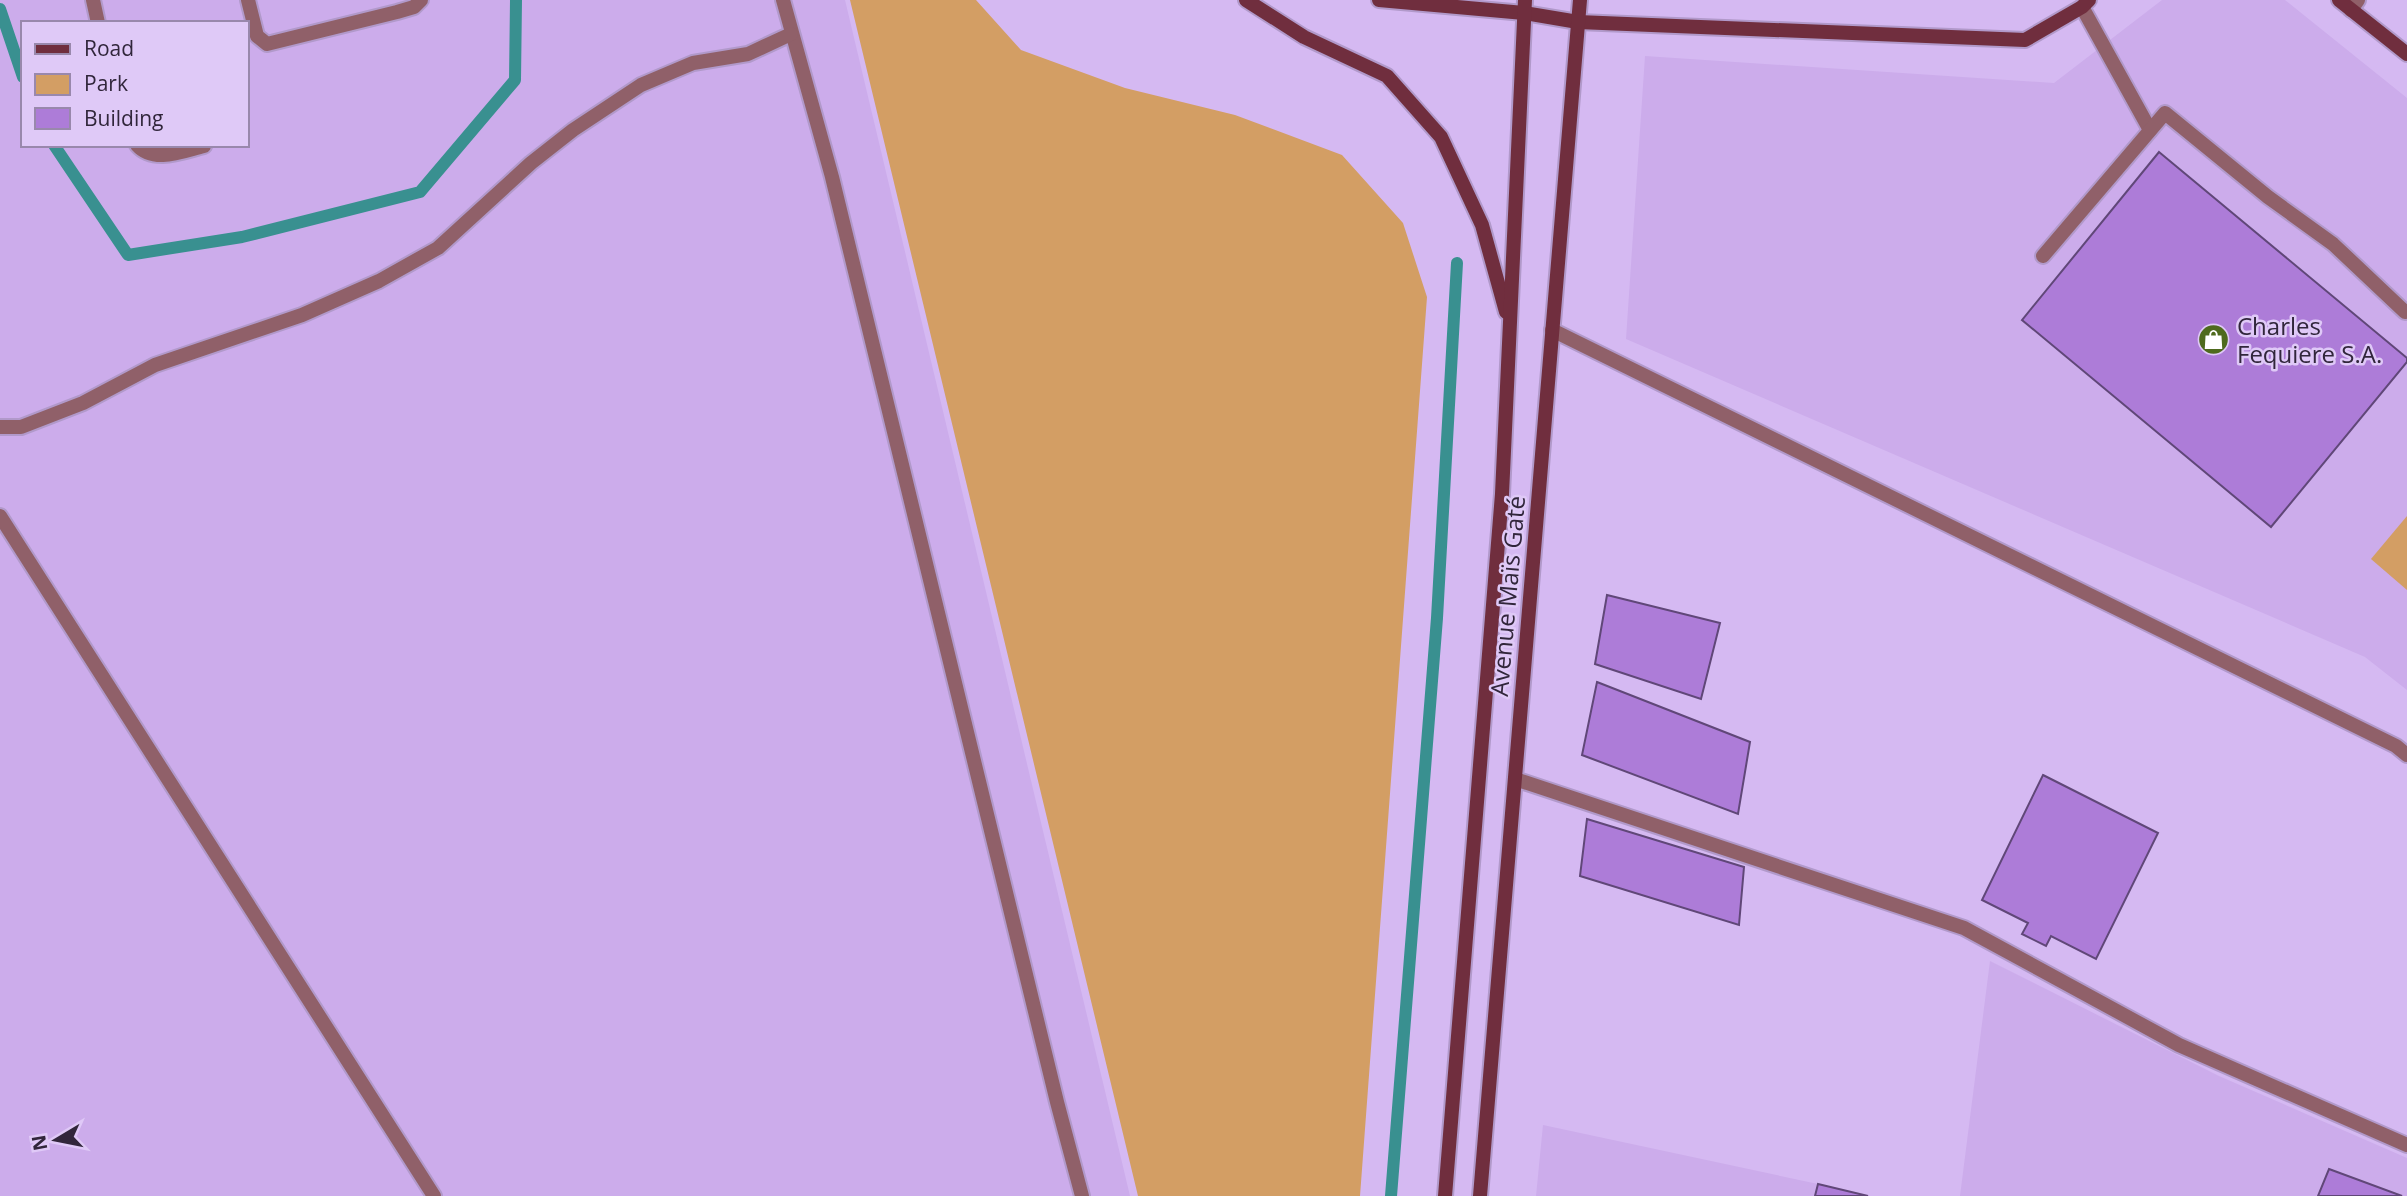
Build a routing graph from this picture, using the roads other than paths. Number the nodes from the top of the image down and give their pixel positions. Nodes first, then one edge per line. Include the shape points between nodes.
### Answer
1 (93, 0) edge
2 (248, 0) edge
3 (421, 0) edge
4 (783, 0) edge
5 (1246, 0) edge
6 (1379, 0) edge
7 (1580, 0) edge
8 (2339, 0) edge
9 (2086, 4) edge
10 (2355, 5) edge
11 (1525, 6) edge
12 (98, 21) edge
13 (1578, 22) junction
14 (791, 34) junction
15 (2407, 54) edge
16 (2150, 130) junction
17 (139, 147) edge
18 (200, 147) edge
19 (2043, 256) dead end
20 (2405, 312) dead end
21 (1510, 324) junction
22 (1552, 330) junction
23 (0, 427) edge
24 (0, 516) edge
25 (2407, 755) edge
26 (1516, 779) junction
27 (2407, 1145) edge
28 (434, 1196) edge
29 (1082, 1196) edge
30 (1445, 1196) edge
31 (1480, 1196) edge

1 - 12 lane
2 - 3 lane via 257,36 267,44 397,12
4 - 14 lane
5 - 21 main road via 1304,37 1387,76 1441,137 1482,225
6 - 11 main road
7 - 13 main road, Avenue Maïs Gaté
8 - 10 main road
9 - 13 main road via 2025,40
9 - 16 lane
10 - 15 main road
11 - 13 main road
11 - 21 main road, Avenue Maïs Gaté
13 - 22 main road, Avenue Maïs Gaté
14 - 23 lane via 748,54 694,63 641,85 531,163 438,248 379,281 302,315 155,365 21,427
14 - 29 lane via 832,177
16 - 19 lane
16 - 20 lane via 2165,113 2333,244
17 - 18 lane via 163,156
21 - 30 main road, Avenue Maïs Gaté via 1502,495
22 - 25 lane
22 - 26 main road, Avenue Maïs Gaté
24 - 28 lane
26 - 27 lane via 1964,928 2179,1045
26 - 31 main road, Avenue Maïs Gaté

